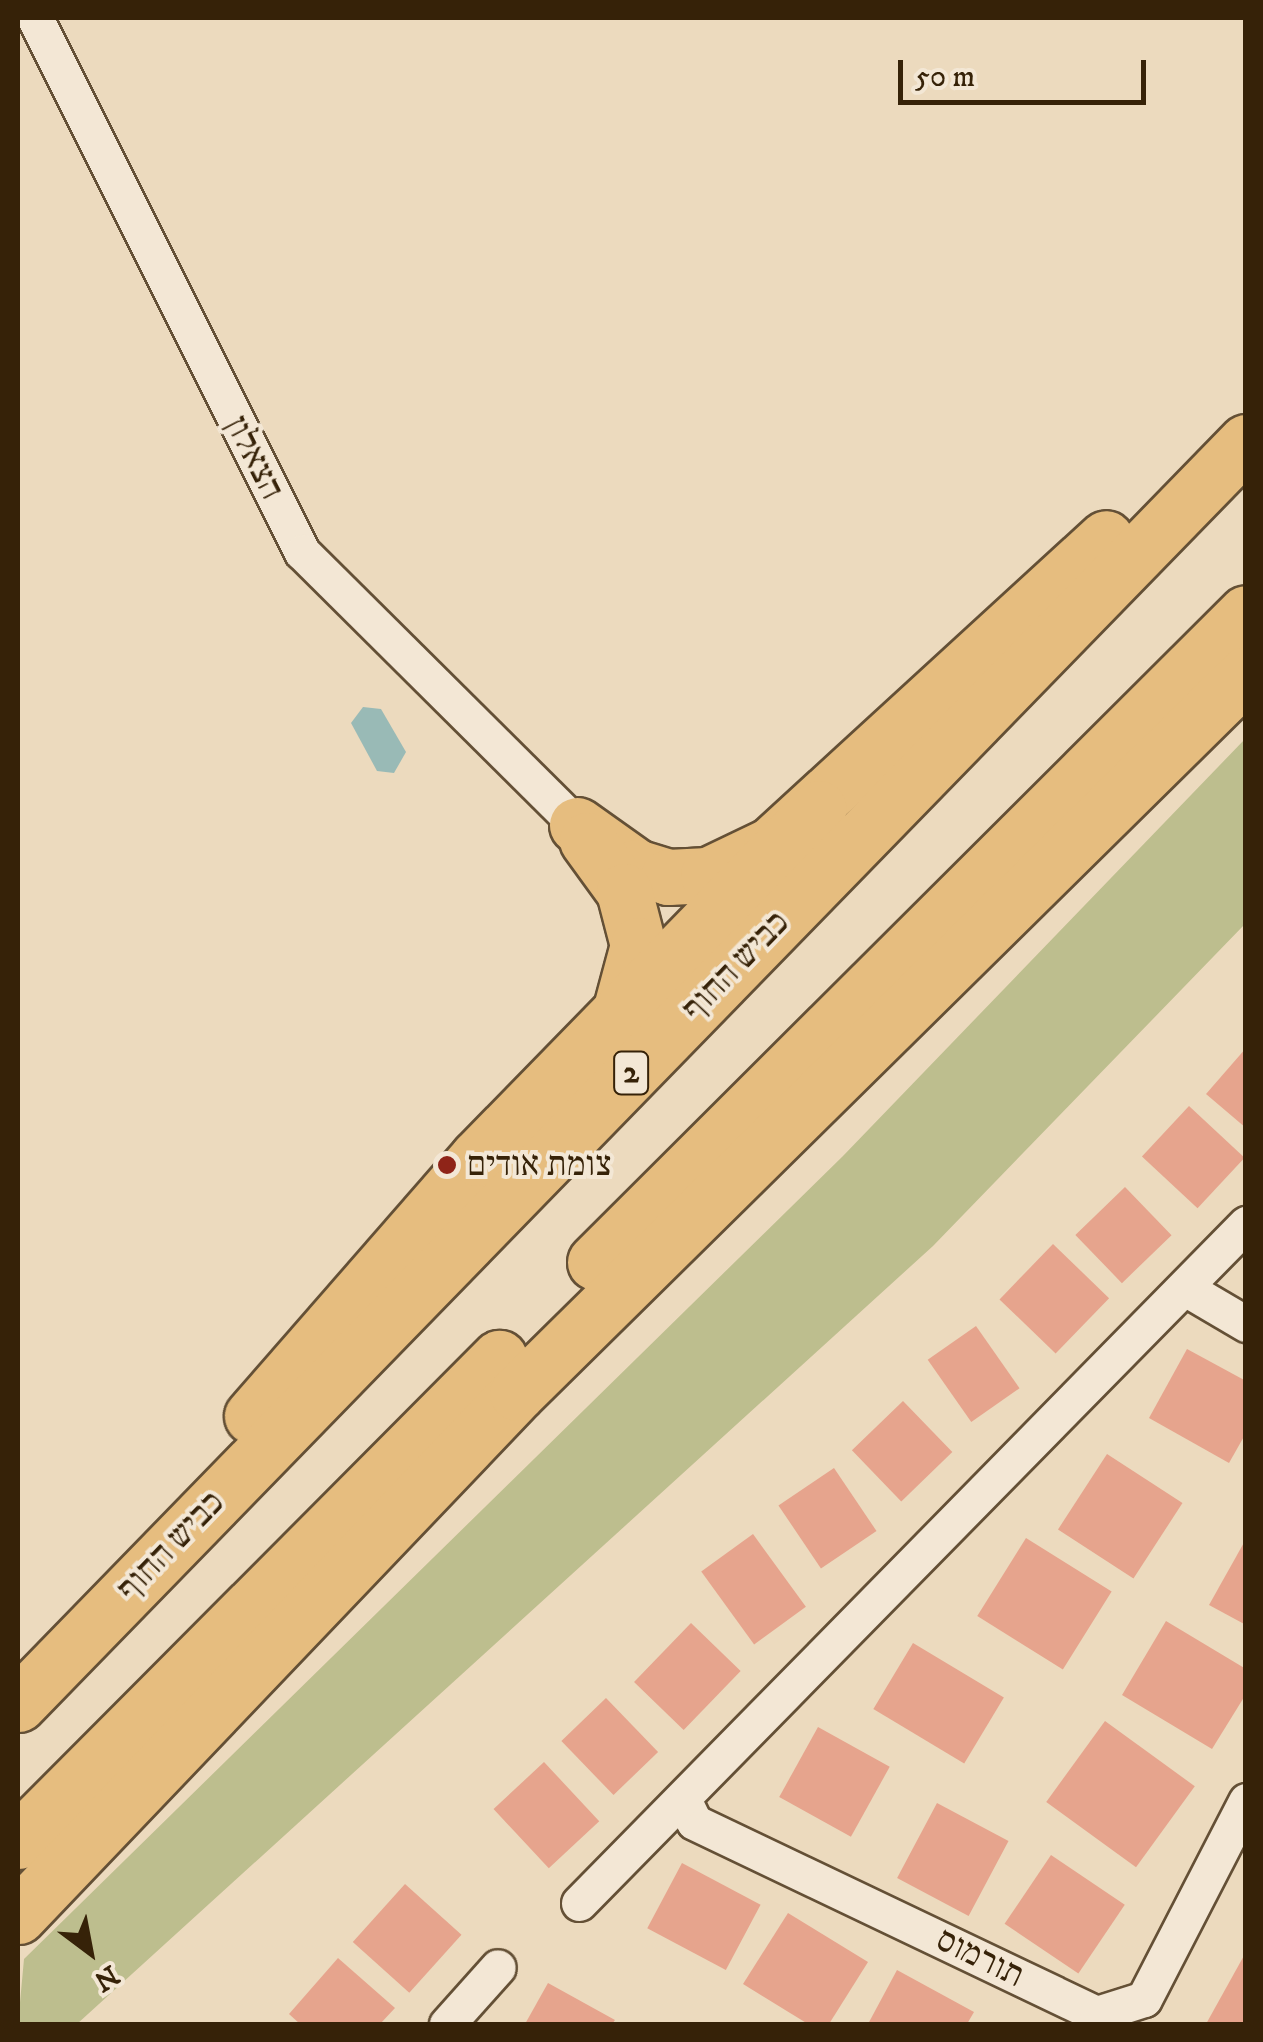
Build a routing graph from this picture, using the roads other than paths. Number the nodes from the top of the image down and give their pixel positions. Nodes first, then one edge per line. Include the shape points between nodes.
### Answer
1 (35, 18) edge
2 (1246, 412) edge
3 (1246, 442) edge
4 (1246, 613) edge
5 (1246, 674) edge
6 (819, 808) junction
7 (577, 825) junction
8 (616, 1018) junction
9 (1246, 1224) edge
10 (1185, 1288) junction
11 (1246, 1324) edge
12 (21, 1700) edge
13 (683, 1799) junction
14 (1246, 1800) edge
15 (18, 1841) edge
16 (579, 1903) dead end
17 (18, 1916) edge
18 (498, 1966) dead end
19 (447, 2024) edge

1 - 7 street, הצאלון via 302,552
2 - 6 highway
3 - 12 highway, כביש החוף / 2
4 - 15 highway
5 - 17 highway via 517,1393
6 - 7 highway via 771,845 708,875 636,867
6 - 8 highway
7 - 8 highway via 624,891 638,945
8 - 12 highway via 354,1293
9 - 10 street
10 - 11 street
10 - 13 street
13 - 14 street, תורמוס via 694,1822 1097,2014 1144,1999
13 - 16 street
18 - 19 street

